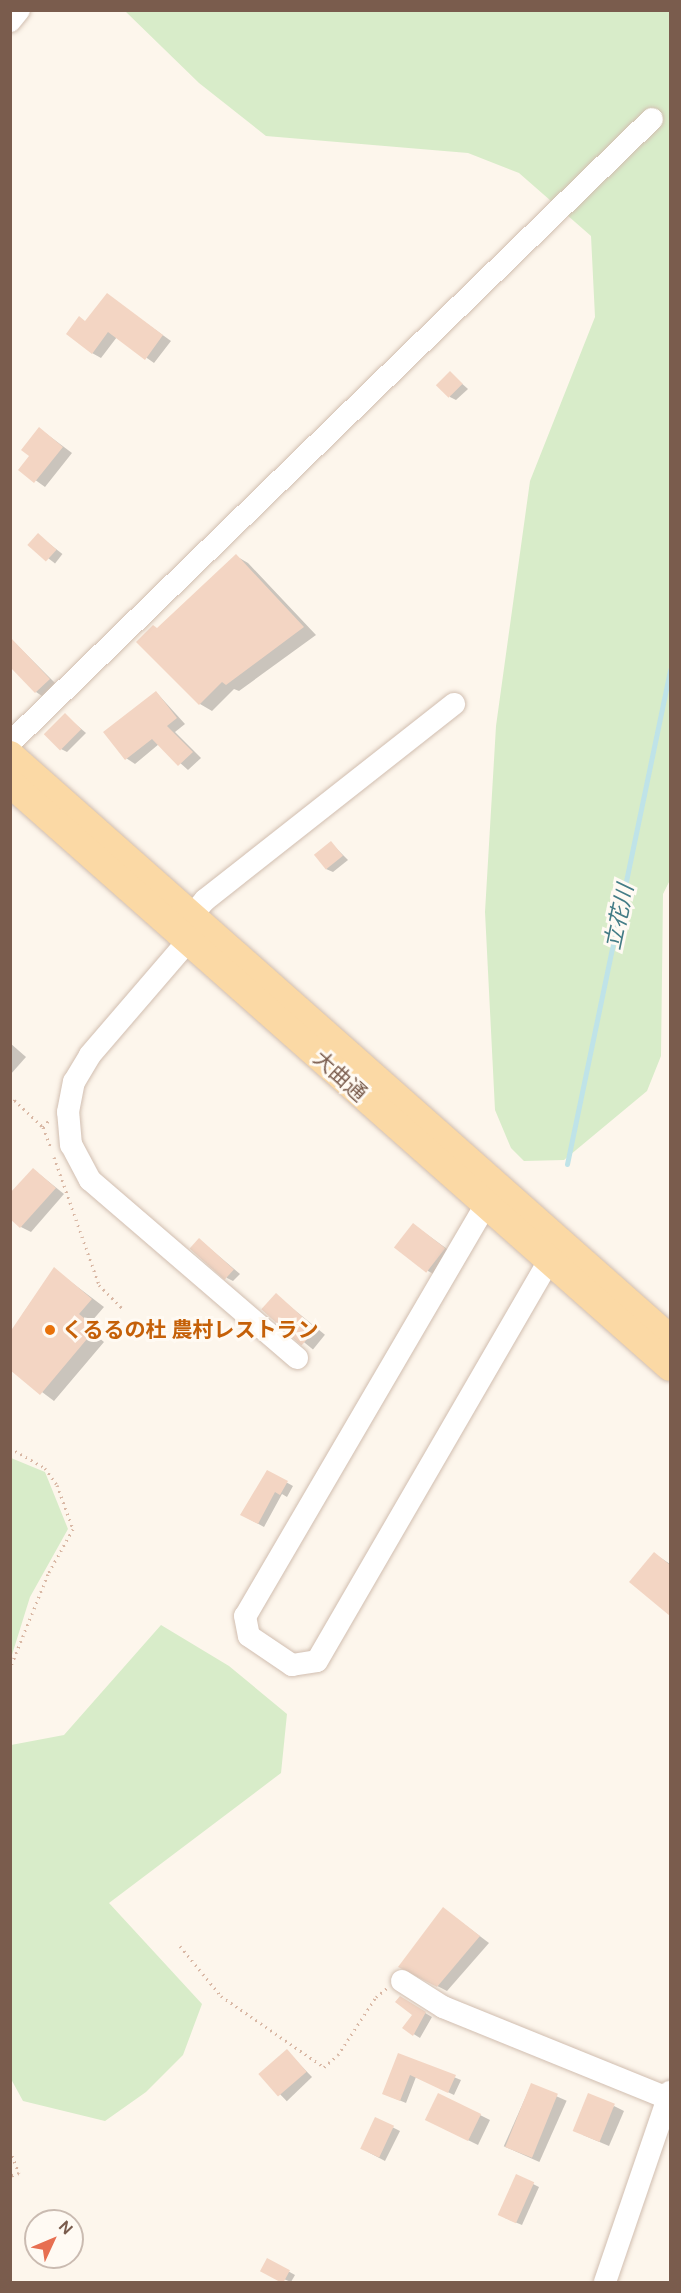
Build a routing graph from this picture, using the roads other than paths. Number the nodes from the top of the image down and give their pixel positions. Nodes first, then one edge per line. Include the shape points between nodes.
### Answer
1 (19, 10) edge
2 (10, 21) edge
3 (652, 119) dead end
4 (454, 704) dead end
5 (10, 743) edge
6 (10, 755) edge
7 (10, 783) edge
8 (190, 928) junction
9 (485, 1206) junction
10 (549, 1261) junction
11 (670, 1339) edge
12 (297, 1358) dead end
13 (670, 1367) edge
14 (402, 1981) road end
15 (669, 2095) edge
16 (605, 2283) edge

1 - 2 street
3 - 5 street
4 - 8 street via 205,900
6 - 8 main road, 大曲通
7 - 8 main road, 大曲通
8 - 9 main road, 大曲通
8 - 11 main road, 大曲通
8 - 12 street via 90,1055 74,1083 68,1112 71,1145 90,1180
9 - 10 main road, 大曲通
9 - 10 street via 245,1616 249,1636 292,1665 317,1661
10 - 13 main road, 大曲通
14 - 15 street via 443,2007
15 - 16 street

